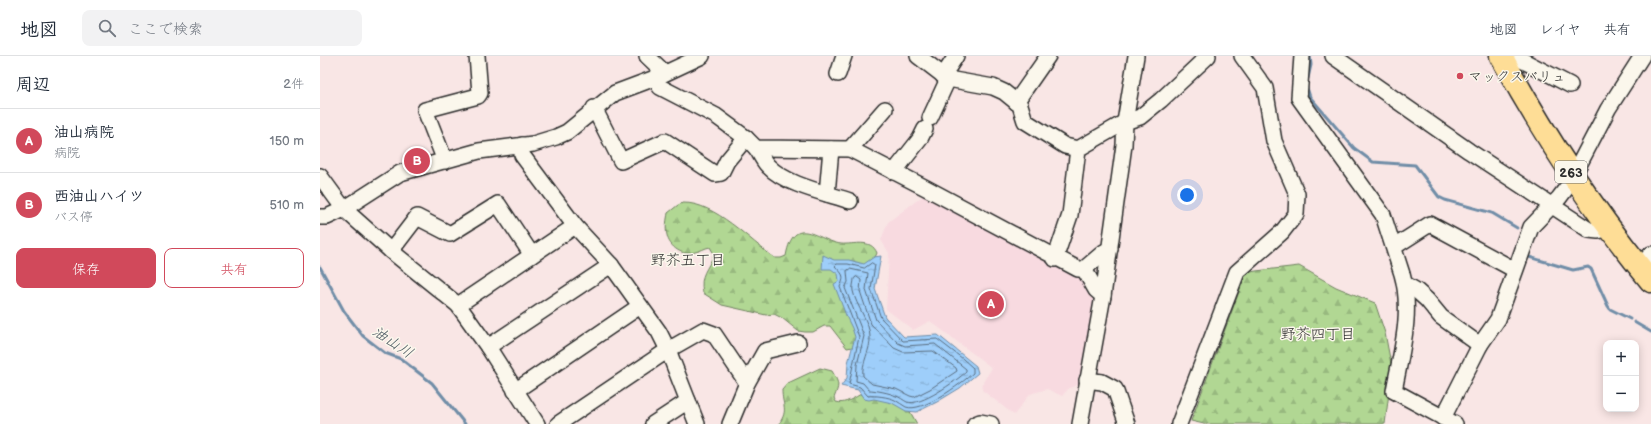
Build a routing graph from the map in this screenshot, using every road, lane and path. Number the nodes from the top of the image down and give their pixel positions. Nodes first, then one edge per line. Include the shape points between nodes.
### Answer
1 (477, 56) edge
2 (647, 56) edge
3 (702, 56) edge
4 (844, 56) edge
5 (918, 56) edge
6 (956, 56) edge
7 (1048, 56) edge
8 (1136, 56) edge
9 (1208, 56) edge
10 (1242, 56) edge
11 (1302, 56) edge
12 (1333, 56) edge
13 (1642, 56) edge
14 (1508, 58) edge
15 (838, 74) dead end
16 (660, 75) junction
17 (946, 77) junction
18 (1570, 85) dead end
19 (1016, 102) junction
20 (594, 108) junction
21 (885, 109) dead end
22 (1125, 122) junction
23 (751, 143) junction
24 (522, 145) junction
25 (831, 149) junction
26 (850, 149) junction
27 (1078, 149) junction
28 (445, 161) junction
29 (894, 172) junction
30 (320, 176) edge
31 (1573, 176) junction
32 (827, 194) junction
33 (850, 201) dead end
34 (1551, 205) junction
35 (344, 209) junction
36 (320, 217) edge
37 (575, 226) junction
38 (1610, 228) junction
39 (1394, 247) junction
40 (1110, 249) junction
41 (391, 251) junction
42 (532, 255) junction
43 (1056, 259) junction
44 (612, 265) junction
45 (1084, 269) junction
46 (1516, 270) junction
47 (1648, 271) edge
48 (1405, 284) junction
49 (1103, 296) junction
50 (458, 305) junction
51 (640, 306) junction
52 (798, 343) dead end
53 (1480, 345) junction
54 (488, 347) junction
55 (668, 350) junction
56 (1087, 380) junction
57 (747, 383) junction
58 (515, 391) junction
59 (688, 401) junction
60 (1449, 421) edge
61 (537, 424) edge
62 (558, 424) edge
63 (653, 424) edge
64 (697, 424) edge
65 (730, 424) edge
66 (975, 424) edge
67 (991, 424) edge
68 (1080, 424) edge
69 (1126, 424) edge
70 (1179, 424) edge

1 - 28 street via 480,93 478,96 425,110
2 - 16 street
3 - 16 street
4 - 15 street
5 - 17 street
6 - 17 street
7 - 19 street
8 - 22 street
9 - 22 street via 1140,117
10 - 70 street via 1265,88 1274,141 1297,194 1296,214 1282,232 1237,272
11 - 39 street via 1299,98 1383,215
12 - 34 street
13 - 31 street via 1608,109
14 - 18 street
14 - 31 highway, 263
16 - 20 street via 615,93
16 - 23 street via 660,87 716,116
17 - 19 street via 993,88 1004,92
17 - 29 street via 920,139
19 - 27 street via 1020,105 1025,121 1065,146
20 - 23 street via 621,161 665,141 715,174 720,173 726,161
20 - 24 street via 567,132 545,141
21 - 26 street
22 - 27 street
22 - 40 street
23 - 25 street
23 - 32 street via 768,166 782,176
24 - 28 street via 479,151
24 - 37 street via 522,155
25 - 26 street
25 - 32 street
26 - 29 street
27 - 43 street via 1070,215
28 - 35 street via 400,173
29 - 43 street
30 - 35 street
31 - 34 street via 1568,186
31 - 38 highway, 263
32 - 33 street
34 - 38 street via 1589,230
34 - 46 street via 1531,227
35 - 36 street via 327,217
35 - 41 street
37 - 42 street
37 - 44 street
38 - 47 highway, 263
39 - 46 street via 1430,224
39 - 48 street
40 - 45 street
40 - 49 street
41 - 42 street via 417,217 450,234 498,204
41 - 50 street
42 - 50 street
43 - 45 street via 1078,269
44 - 51 street
44 - 54 street
45 - 49 street via 1096,290
46 - 53 street via 1498,319
48 - 53 street via 1427,300 1441,317
48 - 60 street via 1406,327 1394,391
49 - 56 street
50 - 54 street
51 - 55 street via 659,332
51 - 58 street
52 - 57 street via 765,351
53 - 60 street
54 - 58 street
55 - 57 street via 703,330 714,334
55 - 59 street
55 - 62 street
56 - 68 street
56 - 69 street via 1102,382 1115,389
57 - 65 street
58 - 61 street
59 - 63 street
59 - 64 street
66 - 67 street

